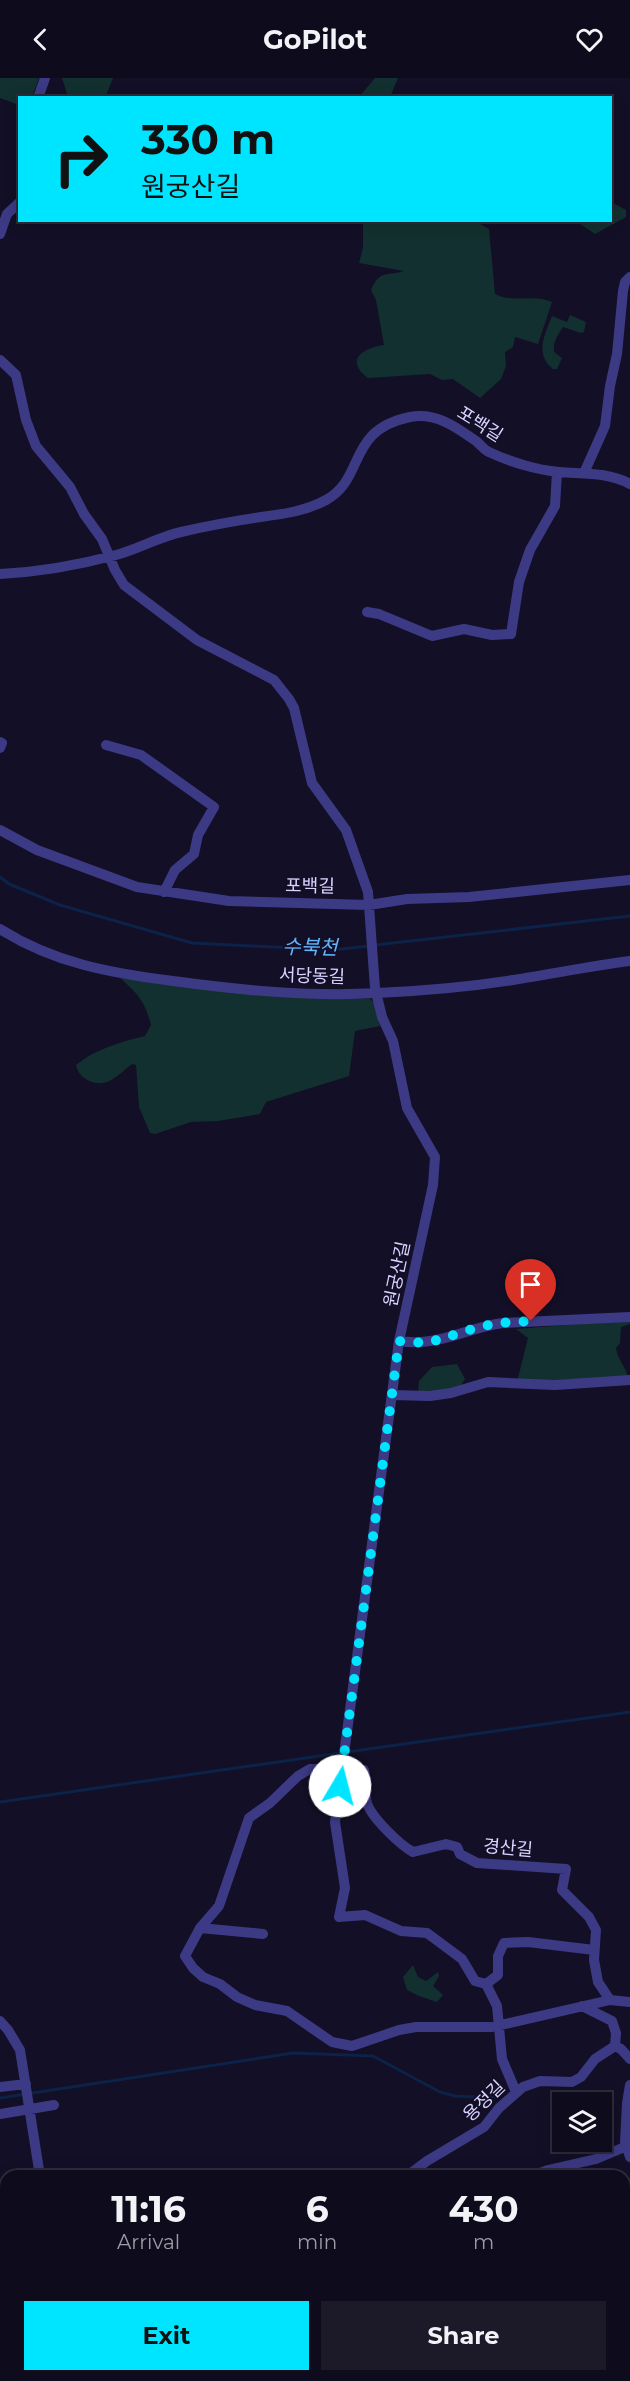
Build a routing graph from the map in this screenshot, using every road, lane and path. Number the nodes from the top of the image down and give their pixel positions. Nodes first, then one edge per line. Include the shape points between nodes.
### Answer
1 (45, 78) edge
2 (39, 96) edge
3 (18, 204) edge
4 (0, 234) edge
5 (630, 277) edge
6 (0, 360) edge
7 (557, 472) junction
8 (584, 473) junction
9 (630, 484) edge
10 (109, 556) junction
11 (0, 574) edge
12 (367, 612) dead end
13 (0, 742) edge
14 (106, 745) dead end
15 (0, 748) edge
16 (0, 830) edge
17 (630, 880) edge
18 (164, 891) junction
19 (369, 908) junction
20 (0, 929) edge
21 (630, 961) edge
22 (376, 991) junction
23 (630, 1317) edge
24 (399, 1341) junction
25 (630, 1380) edge
26 (392, 1395) junction
27 (344, 1759) junction
28 (200, 1928) junction
29 (262, 1934) dead end
30 (594, 1950) junction
31 (486, 1984) junction
32 (610, 2000) junction
33 (630, 2002) edge
34 (582, 2006) junction
35 (0, 2021) edge
36 (498, 2025) junction
37 (615, 2046) junction
38 (630, 2059) edge
39 (26, 2084) junction
40 (630, 2085) edge
41 (0, 2088) edge
42 (516, 2092) junction
43 (54, 2105) dead end
44 (31, 2109) junction
45 (0, 2114) edge
46 (628, 2152) edge
47 (39, 2170) edge
48 (415, 2170) edge
49 (546, 2170) edge

1 - 2 street
3 - 4 street via 8,214
5 - 8 street via 623,291 605,426
6 - 10 street, 원궁산길 via 16,375 36,446 70,488
7 - 8 street, 포백길
7 - 10 street, 포백길 via 487,452 459,429 438,419 409,417 374,433 360,449 343,484 330,498 316,505 179,532
7 - 12 street via 555,506 530,550 519,582 511,634 464,629 432,636
8 - 9 street, 포백길 via 615,476
10 - 11 street, 포백길
10 - 19 street, 원궁산길 via 124,585 139,597 197,640 265,674 282,687 294,708 312,783 346,830 368,892
13 - 15 street
14 - 18 street via 141,755 214,807 198,835 194,854 175,870
16 - 18 street, 포백길 via 71,865 137,887
17 - 19 street, 포백길 via 469,897 407,899
18 - 19 street, 포백길 via 229,901
19 - 22 street, 원궁산길
20 - 22 street, 서당동길 via 24,945 63,960 137,976 284,993
21 - 22 street, 서당동길 via 512,980
22 - 24 street, 원궁산길 via 393,1041 407,1108 435,1157 433,1185
23 - 24 street via 503,1323 436,1342
24 - 26 street, 원궁산길
25 - 26 street via 555,1385 488,1382 430,1396
26 - 27 street, 원궁산길
27 - 28 street, 경산길 via 298,1776 249,1818 219,1906
27 - 30 street, 경산길 via 364,1770 368,1780 367,1803 402,1846 413,1852 446,1844 457,1847 460,1854 477,1863 566,1869 562,1890 597,1930
27 - 31 street via 335,1822 345,1888 339,1917 365,1915 401,1931 427,1933 462,1959 475,1981
28 - 29 street
28 - 36 street, 경산길 via 185,1956 203,1977 255,2005 287,2011 332,2042 358,2045 416,2027
30 - 31 street via 504,1943 498,1956 498,1975
30 - 32 street, 경산길 via 598,1983
31 - 36 street via 494,1998
32 - 33 street, 경산길
32 - 34 street, 경산길
34 - 36 street, 경산길
34 - 37 street via 612,2021
35 - 39 street via 20,2049
36 - 42 street via 502,2059
37 - 38 street
37 - 42 street, 용정길 via 595,2059 576,2080 540,2081
39 - 41 street
39 - 44 street
40 - 46 street via 625,2142
42 - 48 street, 용정길 via 484,2127
43 - 44 street
44 - 45 street
44 - 47 street
46 - 49 street

